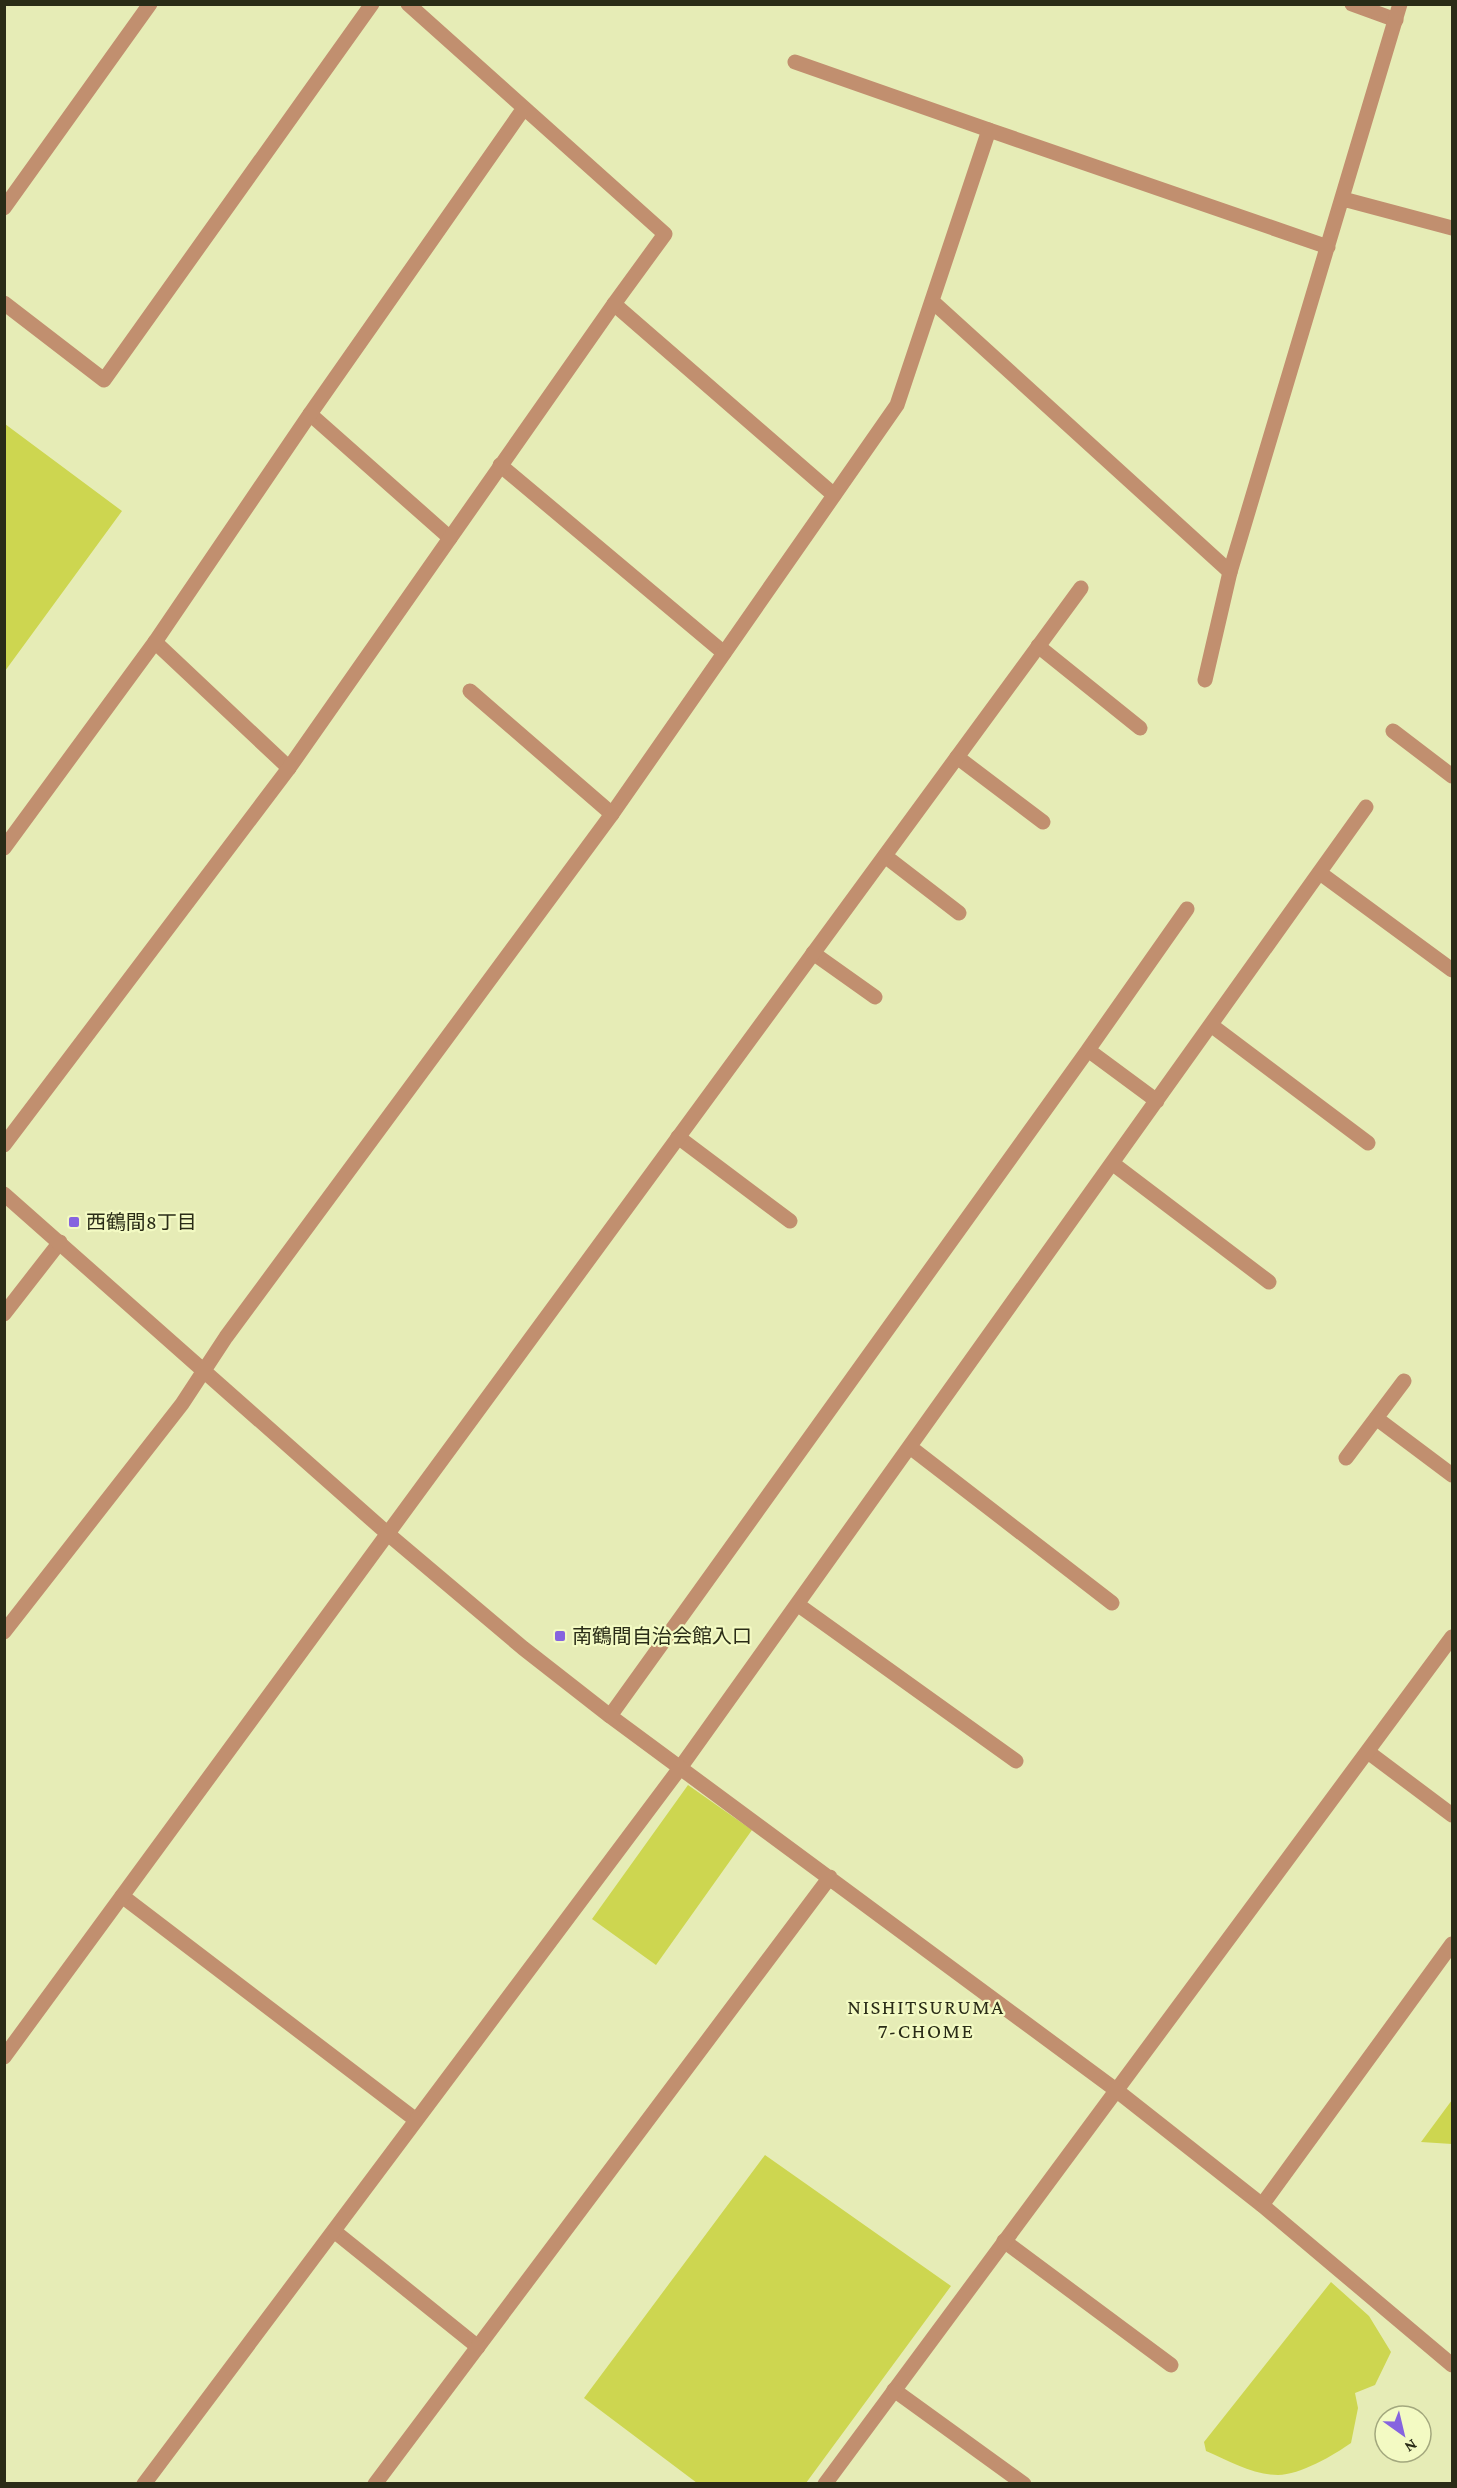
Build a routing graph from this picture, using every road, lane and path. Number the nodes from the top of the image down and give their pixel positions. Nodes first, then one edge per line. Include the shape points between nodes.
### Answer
1 (150, 4) edge
2 (372, 4) edge
3 (408, 4) edge
4 (1352, 4) edge
5 (1400, 4) edge
6 (1396, 20) junction
7 (795, 62) dead end
8 (524, 108) junction
9 (989, 130) junction
10 (1343, 199) junction
11 (4, 208) edge
12 (1452, 228) edge
13 (1328, 247) junction
14 (932, 301) junction
15 (4, 303) edge
16 (614, 304) junction
17 (310, 414) junction
18 (500, 465) junction
19 (834, 495) junction
20 (450, 538) junction
21 (1230, 572) junction
22 (1081, 588) dead end
23 (156, 642) junction
24 (1038, 646) junction
25 (724, 653) junction
26 (1205, 680) dead end
27 (470, 691) dead end
28 (1140, 728) dead end
29 (1393, 731) dead end
30 (957, 757) junction
31 (289, 768) junction
32 (1452, 776) edge
33 (1366, 807) dead end
34 (612, 814) junction
35 (1042, 822) dead end
36 (4, 848) edge
37 (885, 856) junction
38 (1320, 873) junction
39 (1187, 909) dead end
40 (959, 913) dead end
41 (813, 953) junction
42 (1452, 970) edge
43 (875, 997) dead end
44 (1211, 1025) junction
45 (1088, 1050) junction
46 (1157, 1101) junction
47 (678, 1137) junction
48 (1368, 1143) dead end
49 (4, 1145) edge
50 (1112, 1163) junction
51 (4, 1194) edge
52 (790, 1221) dead end
53 (60, 1242) junction
54 (1269, 1282) dead end
55 (4, 1314) edge
56 (204, 1371) junction
57 (1404, 1381) dead end
58 (1376, 1418) junction
59 (910, 1447) junction
60 (1346, 1458) dead end
61 (1452, 1475) edge
62 (388, 1534) junction
63 (1112, 1603) dead end
64 (797, 1604) junction
65 (4, 1632) edge
66 (1452, 1637) edge
67 (610, 1716) junction
68 (1368, 1752) junction
69 (1016, 1761) dead end
70 (680, 1768) junction
71 (1452, 1815) edge
72 (830, 1877) junction
73 (122, 1896) junction
74 (1452, 1944) edge
75 (4, 2057) edge
76 (1116, 2090) junction
77 (416, 2120) junction
78 (1262, 2205) junction
79 (334, 2231) junction
80 (1004, 2241) junction
81 (478, 2347) junction
82 (1171, 2365) dead end
83 (1452, 2365) edge
84 (894, 2390) junction
85 (144, 2484) edge
86 (375, 2484) edge
87 (825, 2484) edge
88 (1024, 2484) edge

1 - 11 street
2 - 15 street via 104,380
3 - 8 street
4 - 6 street
5 - 6 street
6 - 10 street
7 - 9 street
8 - 16 street via 665,234
8 - 17 street
9 - 13 street
9 - 14 street
10 - 12 street
10 - 13 street
13 - 21 street
14 - 19 street via 897,405
14 - 21 street
16 - 18 street
16 - 19 street
17 - 20 street
17 - 23 street
18 - 20 street
18 - 25 street
19 - 25 street
20 - 31 street
21 - 26 street
22 - 24 street
23 - 31 street
23 - 36 street
24 - 28 street
24 - 30 street
25 - 34 street
27 - 34 street
29 - 32 street
30 - 35 street
30 - 37 street
31 - 49 street
33 - 38 street
34 - 56 street
37 - 40 street
37 - 41 street
38 - 42 street
38 - 44 street
39 - 45 street
41 - 43 street
41 - 47 street
44 - 46 street
44 - 48 street
45 - 46 street
45 - 67 street
46 - 50 street
47 - 52 street
47 - 62 street
50 - 54 street
50 - 59 street
51 - 53 street
53 - 55 street
53 - 56 street
56 - 62 street
56 - 65 street
57 - 58 street
58 - 60 street
58 - 61 street
59 - 63 street
59 - 64 street
62 - 67 street
62 - 73 street
64 - 69 street
64 - 70 street
66 - 68 street
67 - 70 street
68 - 71 street
68 - 76 street
70 - 72 street
70 - 77 street
72 - 76 street
72 - 81 street
73 - 75 street
73 - 77 street
74 - 78 street
76 - 78 street
76 - 80 street
77 - 79 street
78 - 83 street
79 - 81 street
79 - 85 street
80 - 82 street
80 - 84 street
81 - 86 street
84 - 87 street
84 - 88 street

